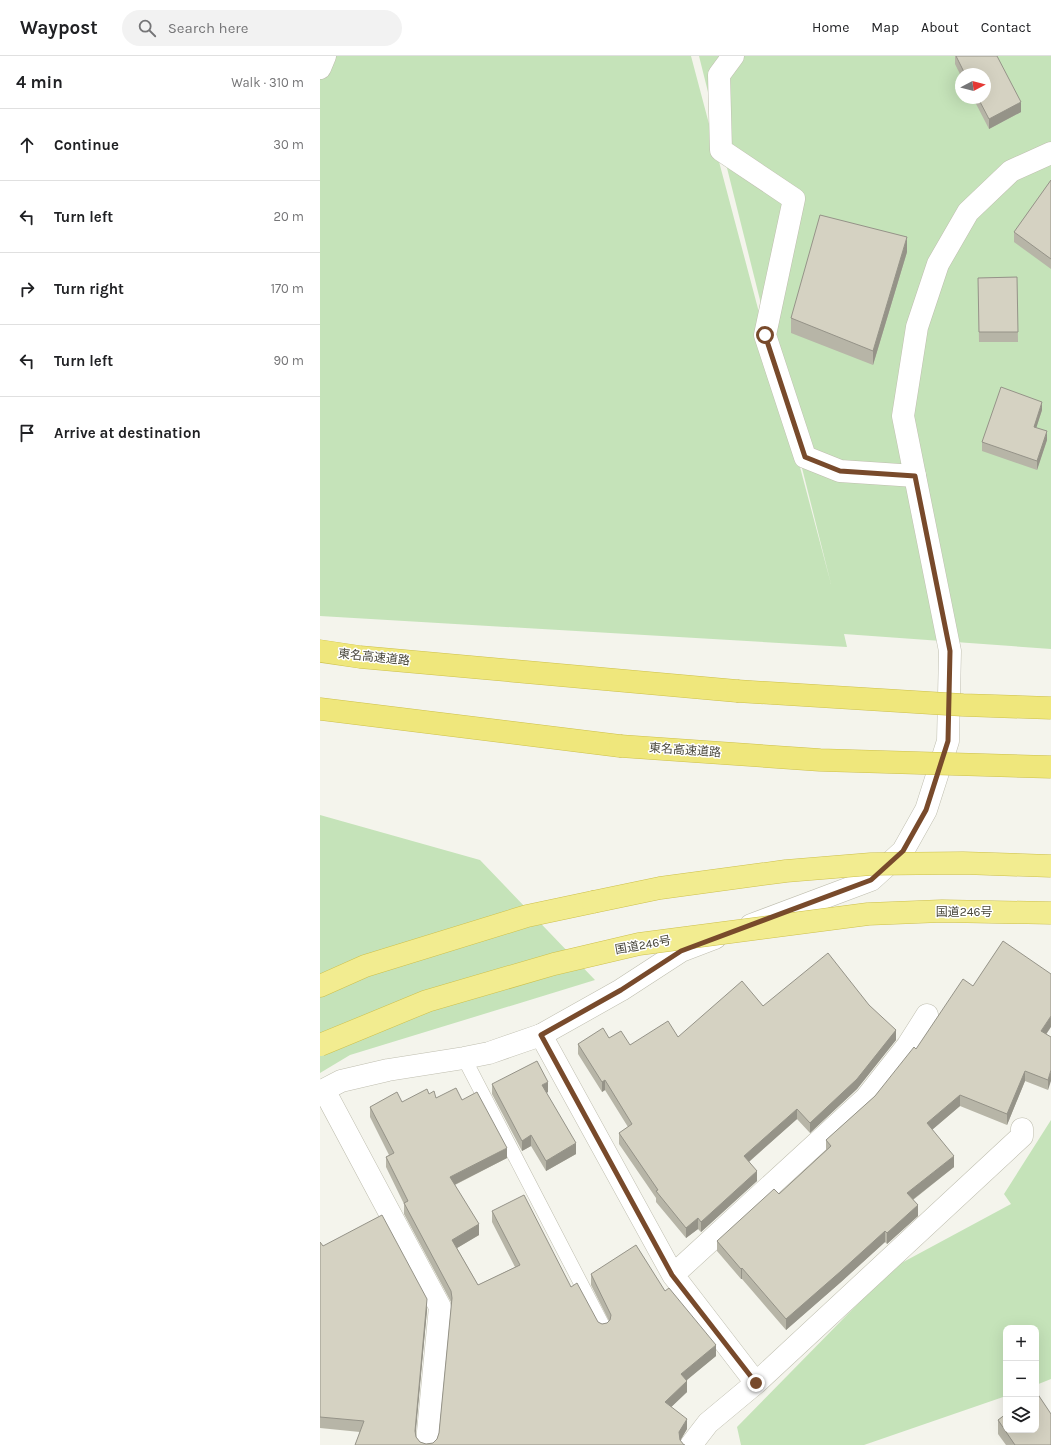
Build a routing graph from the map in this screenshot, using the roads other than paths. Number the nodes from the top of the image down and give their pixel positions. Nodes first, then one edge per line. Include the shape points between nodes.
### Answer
1 (325, 56) edge
2 (733, 56) edge
3 (320, 68) edge
4 (1051, 153) edge
5 (915, 476) junction
6 (320, 651) edge
7 (1051, 708) edge
8 (320, 709) edge
9 (1051, 767) edge
10 (1051, 866) edge
11 (1051, 913) edge
12 (320, 986) edge
13 (927, 1015) dead end
14 (541, 1035) junction
15 (320, 1045) edge
16 (464, 1058) junction
17 (322, 1091) edge
18 (1022, 1129) dead end
19 (672, 1275) junction
20 (603, 1326) edge
21 (756, 1383) junction
22 (427, 1442) edge
23 (691, 1445) edge

1 - 3 street
2 - 5 street via 719,75 722,150 794,199 765,335 805,457 840,471
4 - 5 street via 1011,172 968,212 938,264 918,327 903,416
5 - 14 street via 950,651 948,741 926,810 903,851 871,880 681,951 621,990
6 - 7 highway, 東名高速道路, bridge via 737,691
8 - 9 highway, 東名高速道路, bridge via 620,746 820,760
10 - 12 highway, bridge via 963,862 863,865 786,871 660,888 527,916 365,966
11 - 15 highway, 国道246号, bridge via 942,911 868,914 639,944 554,964 427,1001
13 - 19 street via 908,1045 866,1098
14 - 16 street via 489,1053
14 - 19 street
16 - 17 street via 388,1070 341,1081
16 - 20 lane
17 - 22 street via 440,1307
18 - 21 street via 1022,1136
19 - 21 street
21 - 23 street via 708,1423

